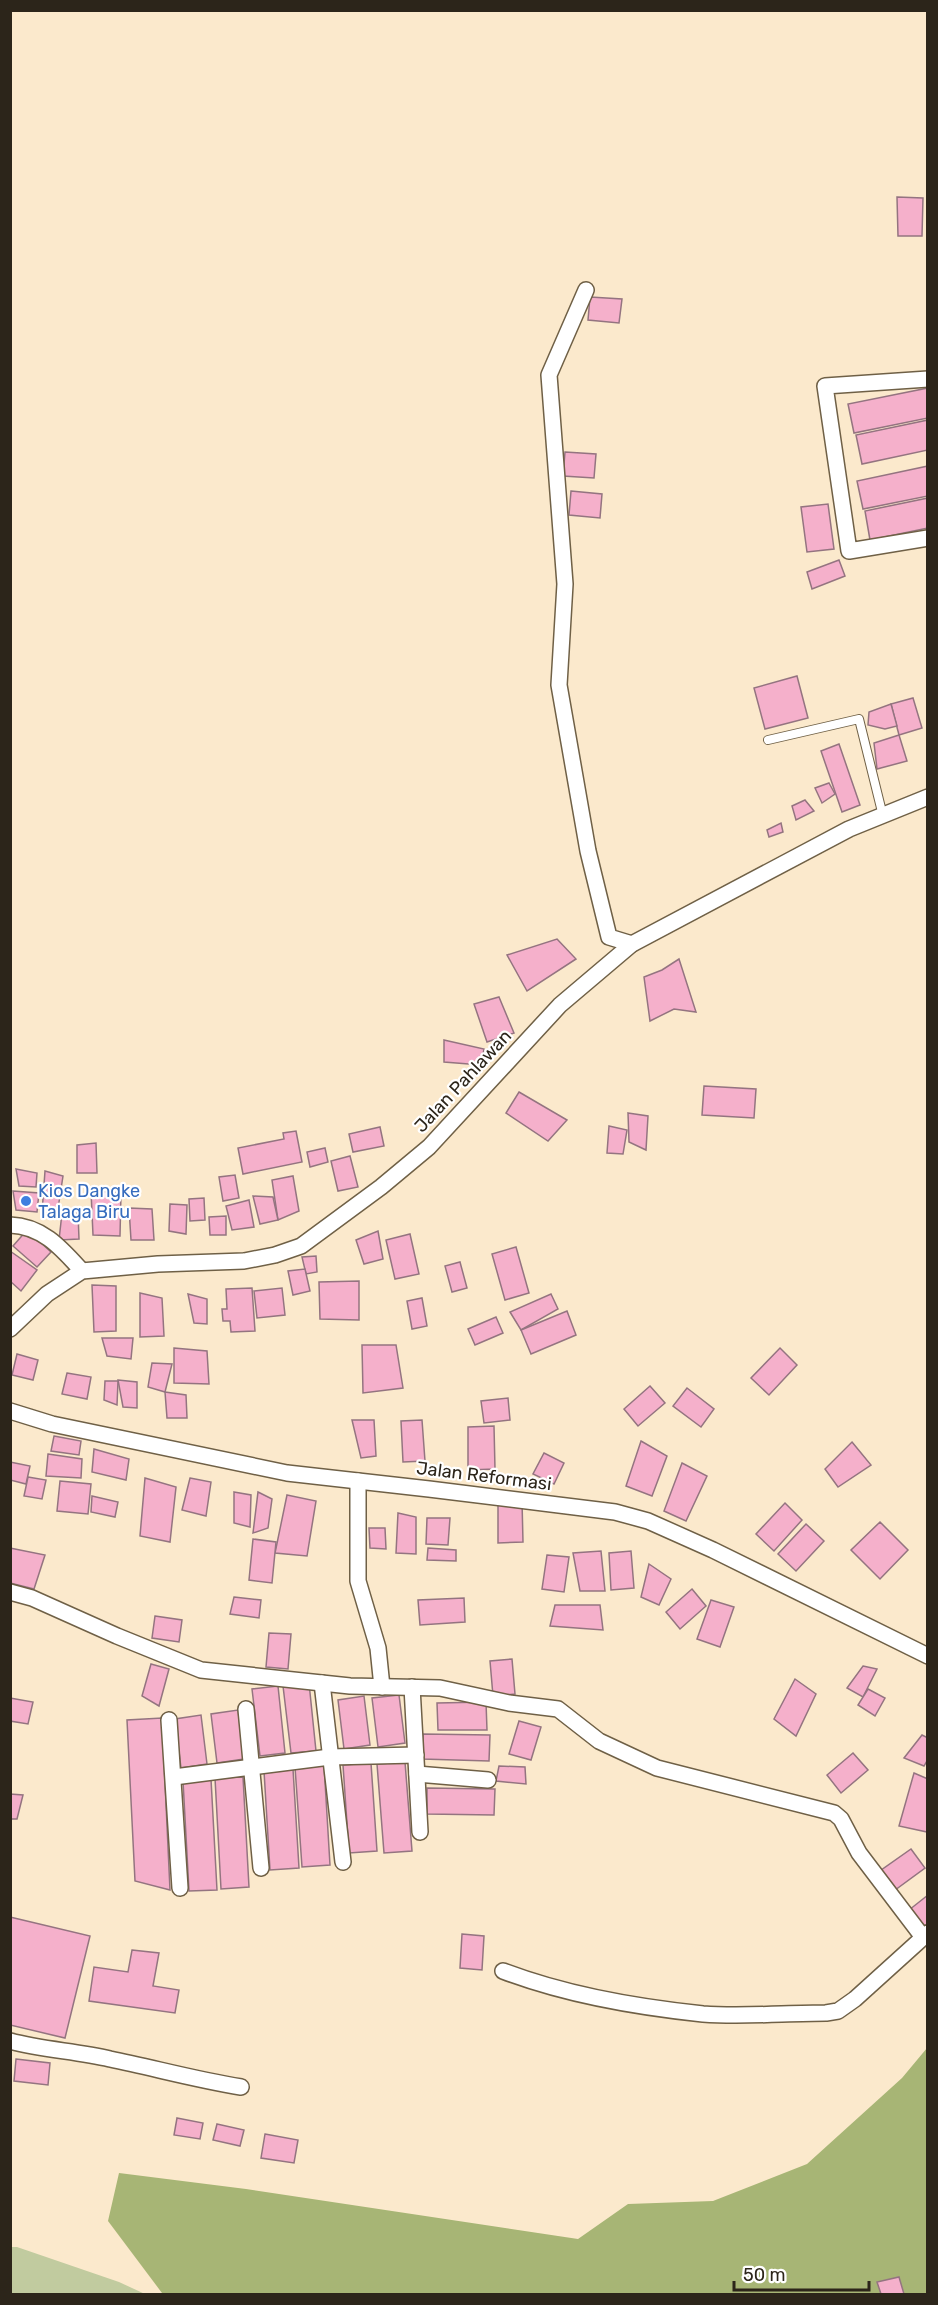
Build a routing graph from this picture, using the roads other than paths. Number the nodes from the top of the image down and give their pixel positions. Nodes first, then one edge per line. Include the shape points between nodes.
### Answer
1 (586, 291) dead end
2 (927, 379) edge
3 (927, 538) edge
4 (768, 740) dead end
5 (927, 797) edge
6 (883, 816) junction
7 (632, 944) junction
8 (10, 1225) edge
9 (82, 1271) junction
10 (10, 1329) edge
11 (10, 1411) edge
12 (358, 1481) junction
13 (10, 1592) edge
14 (927, 1656) edge
15 (322, 1683) junction
16 (382, 1687) junction
17 (412, 1687) junction
18 (246, 1709) dead end
19 (170, 1720) dead end
20 (416, 1755) junction
21 (330, 1757) junction
22 (250, 1767) junction
23 (417, 1774) junction
24 (174, 1777) junction
25 (488, 1780) dead end
26 (420, 1832) dead end
27 (343, 1862) dead end
28 (261, 1868) dead end
29 (180, 1888) dead end
30 (925, 1935) edge
31 (503, 1971) dead end
32 (10, 2041) edge
33 (241, 2087) dead end

1 - 7 street via 549,375 565,584 559,685 588,851 609,937
2 - 3 street via 825,386 849,551
4 - 6 lane via 860,720
5 - 6 street, Jalan Pahlawan
6 - 7 street, Jalan Pahlawan via 849,829
7 - 9 street, Jalan Pahlawan via 561,1005 429,1147 301,1246 244,1261
8 - 9 street via 51,1238
9 - 10 street, Jalan Pahlawan via 47,1294
11 - 12 street, Jalan Reformasi via 52,1424 287,1473
12 - 14 street, Jalan Reformasi via 615,1512 648,1521
12 - 16 street via 358,1581 378,1648
13 - 15 street via 201,1670
15 - 16 street
15 - 21 street
16 - 17 street
17 - 20 street
17 - 30 street via 440,1688 558,1709 599,1741 657,1768 834,1813 842,1819 859,1852
18 - 22 street
19 - 24 street
20 - 21 street
20 - 23 street
21 - 22 street
21 - 27 street
22 - 24 street
22 - 28 street
23 - 25 street
23 - 26 street
24 - 29 street
30 - 31 street via 855,1999 838,2011 826,2013 705,2014 610,2001
32 - 33 street

